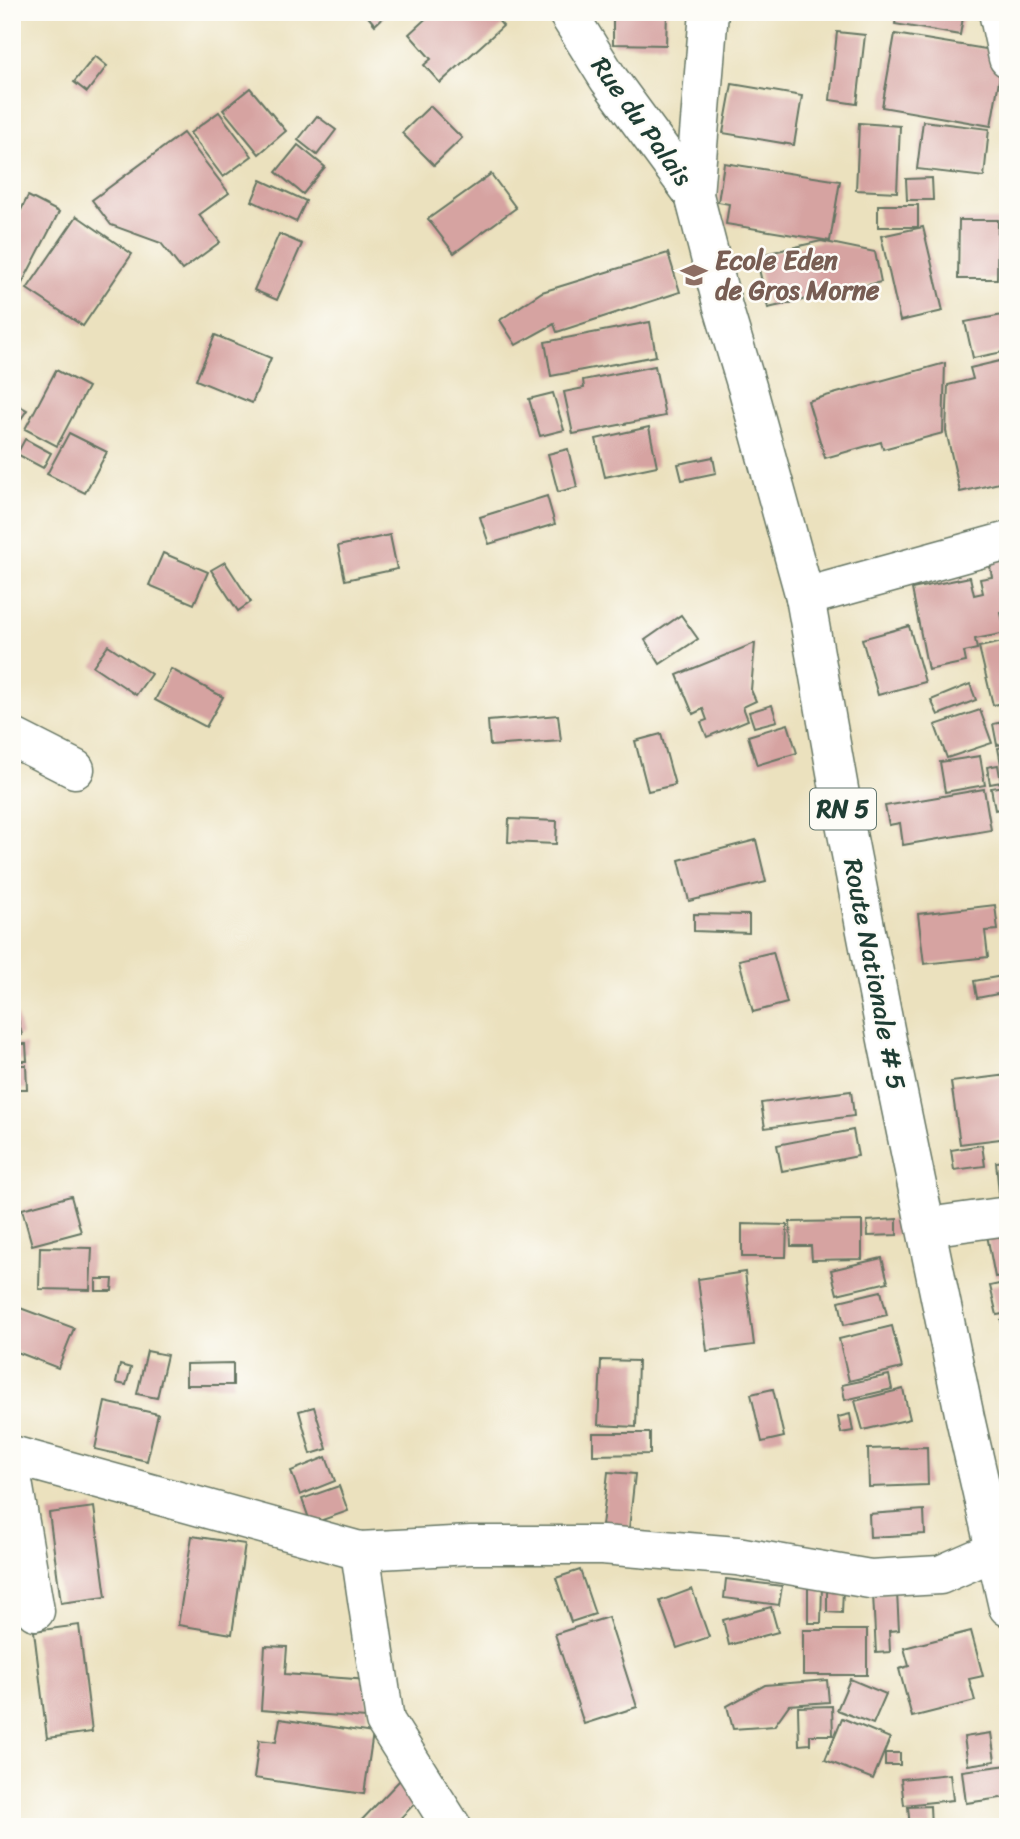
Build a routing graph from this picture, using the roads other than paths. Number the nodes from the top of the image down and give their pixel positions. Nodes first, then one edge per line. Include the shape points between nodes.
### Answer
1 (567, 12) edge
2 (709, 12) edge
3 (998, 12) edge
4 (1008, 58) edge
5 (694, 195) junction
6 (1008, 541) edge
7 (805, 597) junction
8 (12, 737) edge
9 (75, 769) dead end
10 (1008, 1216) edge
11 (927, 1227) junction
12 (12, 1455) edge
13 (12, 1476) edge
14 (997, 1529) edge
15 (360, 1551) junction
16 (1008, 1608) edge
17 (35, 1611) dead end
18 (452, 1827) edge

1 - 5 street, Rue du Palais via 608,78
2 - 5 street, Route Nationale # 5 / RN 5
3 - 4 street
5 - 7 street, Route Nationale # 5 / RN 5
6 - 7 street
7 - 11 street, Route Nationale # 5 / RN 5 via 883,1019
8 - 9 street
10 - 11 street
11 - 14 street, Route Nationale # 5 / RN 5 via 965,1418
12 - 15 street
13 - 17 street
14 - 15 street via 940,1576 870,1579 737,1556 602,1545
14 - 16 street, Route Nationale # 5 / RN 5
15 - 18 street via 385,1721

